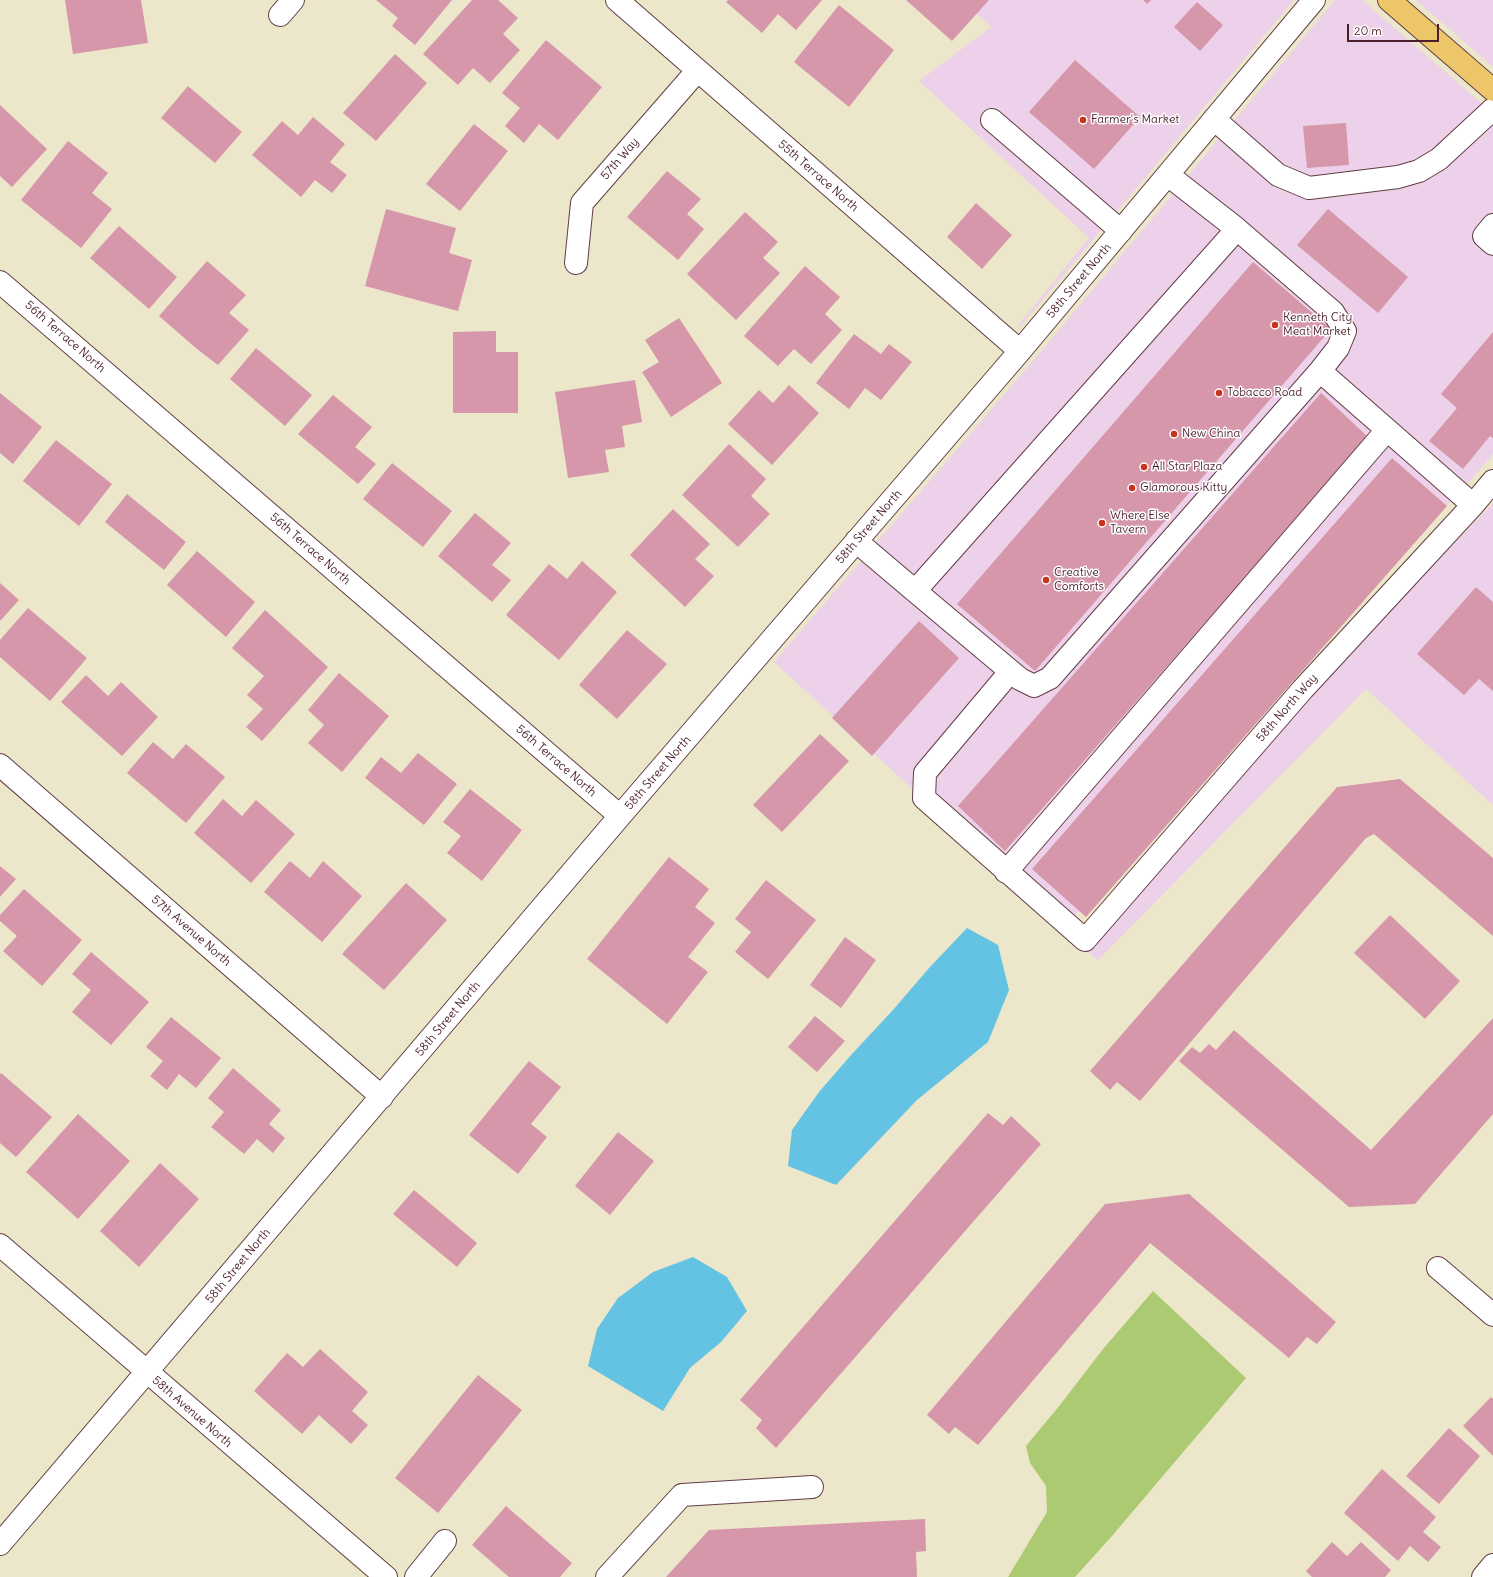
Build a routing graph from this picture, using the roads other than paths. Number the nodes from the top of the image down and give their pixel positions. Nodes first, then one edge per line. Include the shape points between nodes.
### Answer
1 (617, 0) edge
2 (1314, 0) edge
3 (1389, 0) edge
4 (697, 71) junction
5 (1493, 90) edge
6 (1493, 109) edge
7 (1214, 119) junction
8 (992, 120) dead end
9 (1168, 175) junction
10 (1493, 225) edge
11 (1237, 229) junction
12 (1121, 231) junction
13 (1493, 244) edge
14 (576, 263) dead end
15 (0, 282) edge
16 (1020, 351) junction
17 (1320, 371) junction
18 (1387, 430) junction
19 (1493, 481) edge
20 (1473, 505) junction
21 (856, 541) junction
22 (915, 591) junction
23 (1010, 672) junction
24 (0, 766) edge
25 (620, 816) junction
26 (1006, 872) junction
27 (382, 1097) junction
28 (0, 1245) edge
29 (1438, 1268) dead end
30 (1493, 1315) edge
31 (147, 1373) junction
32 (812, 1487) dead end
33 (445, 1541) dead end
34 (0, 1544) edge
35 (1493, 1565) edge
36 (386, 1577) edge
37 (416, 1577) edge
38 (607, 1577) edge
39 (1482, 1577) edge

1 - 4 street, 55th Terrace North
2 - 7 street, 58th Street North
3 - 5 main road
4 - 14 street, 57th Way via 582,203
4 - 16 street, 55th Terrace North
6 - 7 street via 1440,159 1419,171 1398,177 1309,188 1278,175
7 - 9 street, 58th Street North
8 - 12 street
9 - 11 street
9 - 12 street, 58th Street North
10 - 13 street via 1484,236
11 - 17 street via 1333,312 1345,331 1338,348
11 - 22 street
12 - 16 street, 58th Street North
15 - 25 street, 56th Terrace North
16 - 21 street, 58th Street North
17 - 18 street
17 - 23 street via 1050,678 1034,686
18 - 20 street
18 - 26 street
19 - 20 street, 58th North Way
20 - 26 street, 58th North Way via 1303,689 1085,940
21 - 22 street
21 - 25 street, 58th Street North
22 - 23 street
23 - 26 street via 925,773 924,798
24 - 27 street, 57th Avenue North
25 - 27 street, 58th Street North
27 - 31 street, 58th Street North
28 - 31 street, 58th Avenue North
29 - 30 street
31 - 34 street, 58th Street North
31 - 36 street, 58th Avenue North
32 - 38 street via 682,1495
33 - 37 street
35 - 39 street

